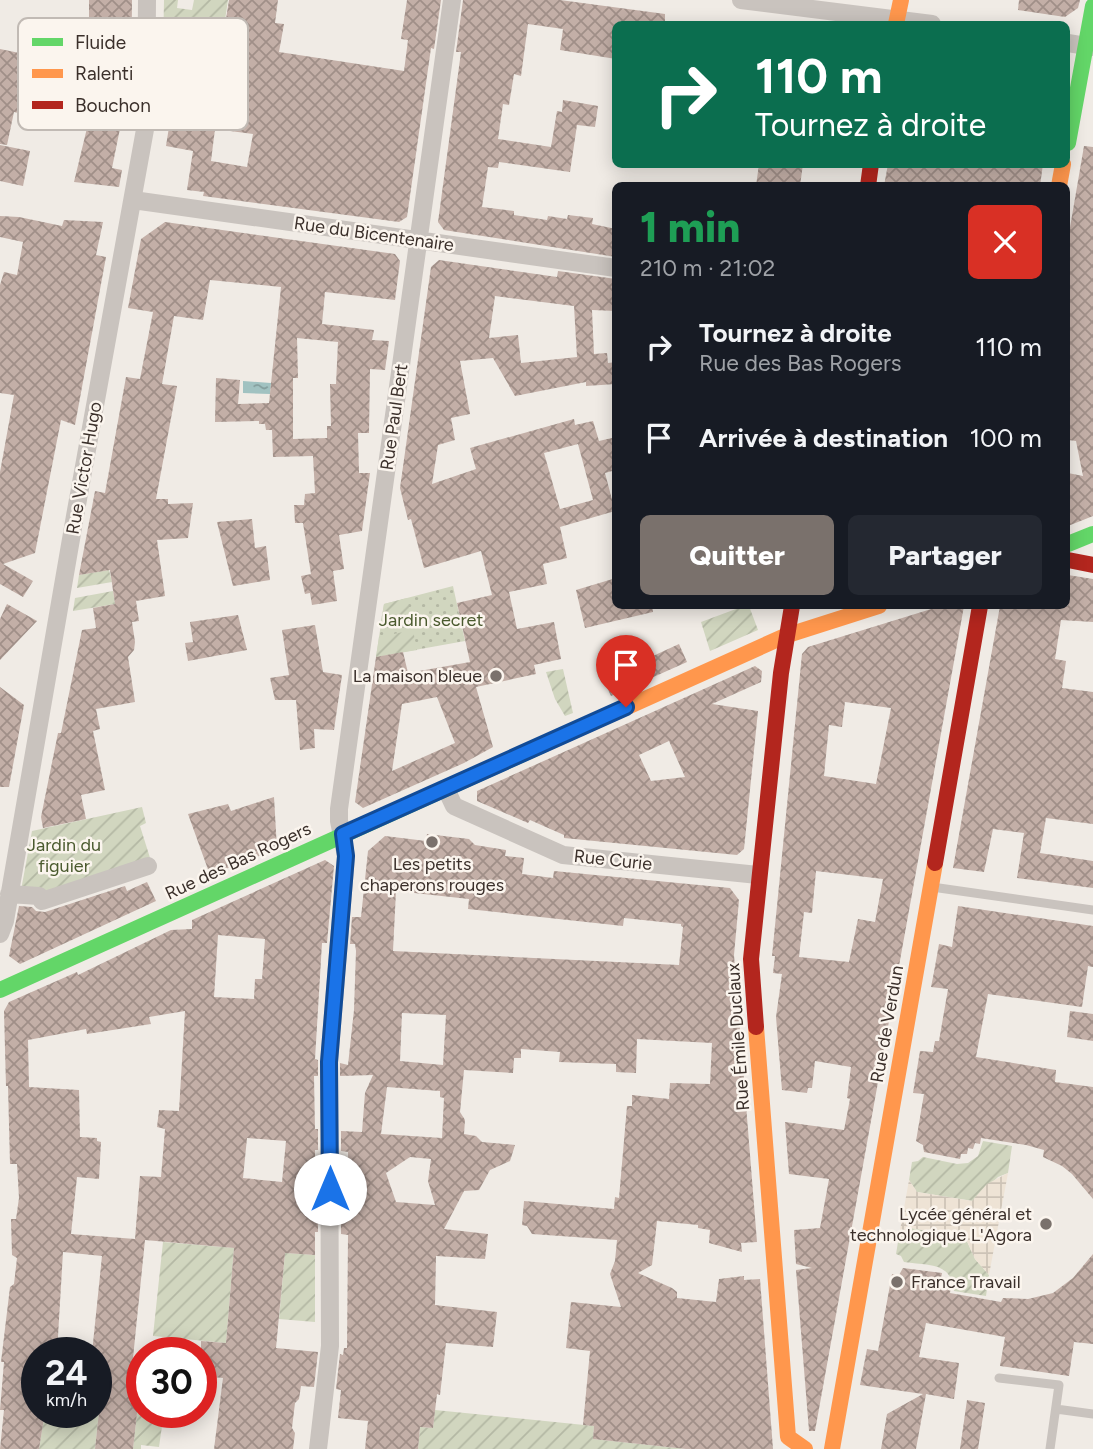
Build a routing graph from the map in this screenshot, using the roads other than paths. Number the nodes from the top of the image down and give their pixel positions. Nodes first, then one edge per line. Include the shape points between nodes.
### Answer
1 (147, 0) edge
2 (452, 0) edge
3 (741, 0) edge
4 (901, 0) edge
5 (1093, 6) edge
6 (147, 18) edge
7 (889, 21) edge
8 (896, 21) edge
9 (1070, 43) edge
10 (1089, 46) edge
11 (145, 130) edge
12 (1070, 134) edge
13 (132, 200) junction
14 (419, 240) junction
15 (612, 267) edge
16 (1093, 534) edge
17 (1070, 543) edge
18 (1070, 560) edge
19 (1093, 565) edge
20 (791, 609) edge
21 (869, 609) edge
22 (979, 609) edge
23 (785, 636) junction
24 (446, 789) junction
25 (343, 834) junction
26 (148, 866) dead end
27 (758, 875) junction
28 (931, 887) junction
29 (9, 894) junction
30 (1093, 910) edge
31 (0, 934) edge
32 (0, 990) edge
33 (999, 1378) dead end
34 (1056, 1409) junction
35 (1093, 1414) edge
36 (789, 1443) edge
37 (318, 1449) edge
38 (805, 1449) edge
39 (832, 1449) edge
40 (1050, 1449) edge

1 - 6 street, Rue Victor Hugo
2 - 14 street, Rue Paul Bert
3 - 7 street
4 - 8 street
5 - 10 street
9 - 10 street
10 - 12 street
11 - 13 street, Rue Victor Hugo
13 - 14 street, Rue du Bicentenaire
13 - 29 street, Rue Victor Hugo
14 - 15 street, Rue du Bicentenaire
14 - 25 street, Rue Paul Bert via 339,809
16 - 17 street
18 - 19 street
20 - 23 street, Rue Émile Duclaux
21 - 23 street, Rue des Bas Rogers
22 - 28 street, Rue de Verdun
23 - 24 street, Rue des Bas Rogers
23 - 27 street, Rue Émile Duclaux
24 - 25 street, Rue des Bas Rogers
24 - 27 street, Rue Curie via 454,806 563,855
25 - 32 street, Rue des Bas Rogers
25 - 37 street, Rue Paul Bert via 346,856 329,1062 330,1346
26 - 29 street via 42,901 39,896
27 - 36 street, Rue Émile Duclaux via 751,959
28 - 30 lane
28 - 39 street, Rue de Verdun
29 - 31 street, Rue Victor Hugo
33 - 34 lane via 1059,1385
34 - 35 lane
34 - 40 lane
36 - 38 street, Rue Émile Duclaux

